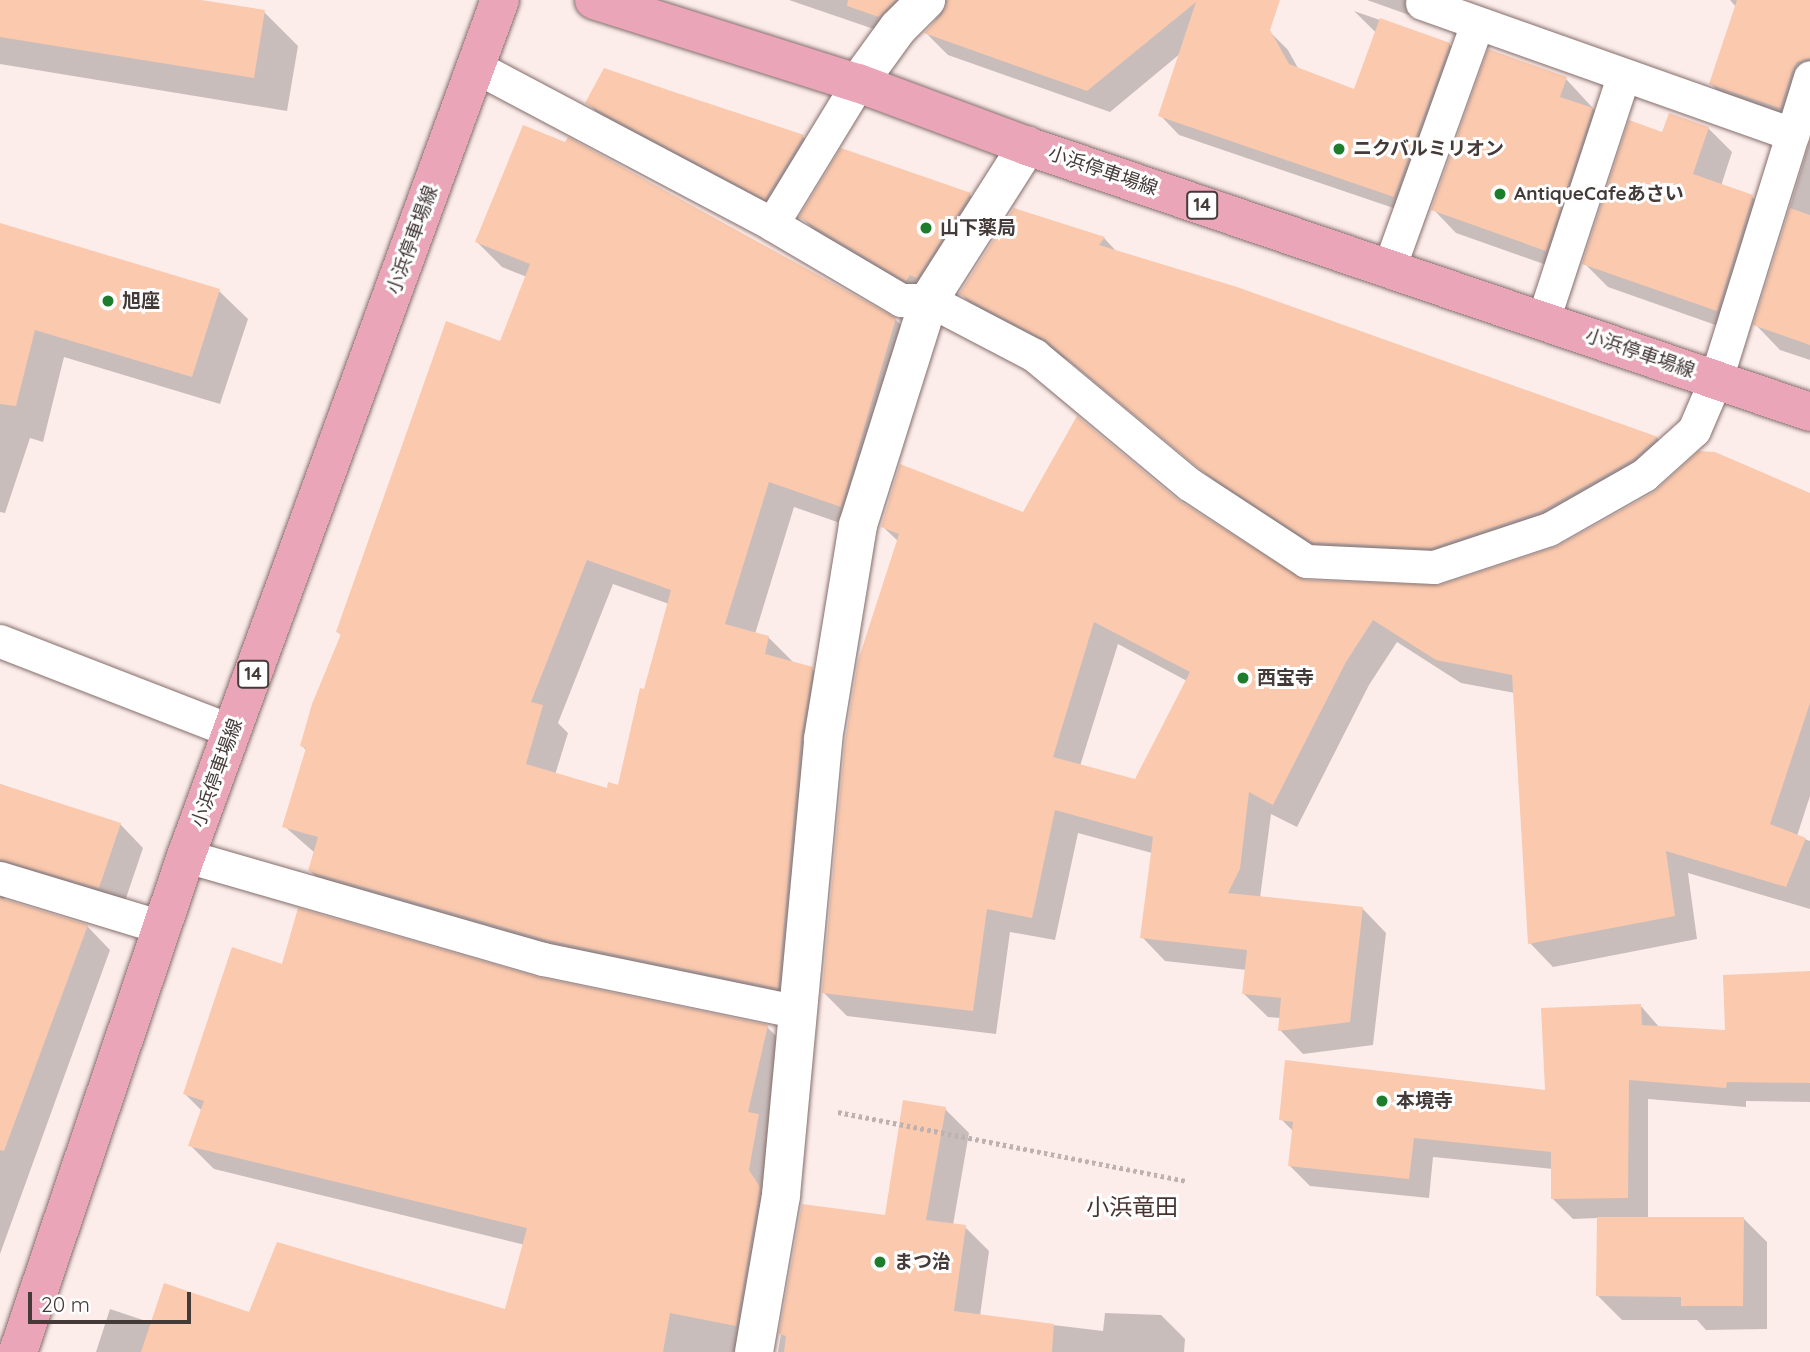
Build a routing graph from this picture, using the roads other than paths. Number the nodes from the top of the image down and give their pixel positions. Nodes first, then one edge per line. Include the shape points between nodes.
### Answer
1 (500, 0) edge
2 (594, 0) edge
3 (926, 0) edge
4 (1422, 3) dead end
5 (1477, 24) junction
6 (476, 67) junction
7 (1623, 77) junction
8 (1810, 77) edge
9 (858, 83) junction
10 (1792, 134) junction
11 (1027, 146) junction
12 (772, 225) junction
13 (1390, 268) junction
14 (929, 300) junction
15 (1543, 320) junction
16 (1716, 379) junction
17 (1810, 412) edge
18 (0, 641) edge
19 (232, 731) junction
20 (187, 856) junction
21 (0, 878) edge
22 (161, 927) junction
23 (794, 1011) junction
24 (12, 1346) edge
25 (754, 1352) edge

1 - 6 main road, 小浜停車場線 / 14
2 - 9 main road, 小浜停車場線 / 14
3 - 9 street via 898,27
4 - 5 lane
5 - 7 lane
5 - 13 lane
6 - 12 lane
6 - 19 main road, 小浜停車場線 / 14
7 - 10 lane
7 - 15 lane
8 - 10 lane
9 - 11 main road, 小浜停車場線 / 14
9 - 12 lane
10 - 16 lane
11 - 13 main road, 小浜停車場線 / 14
11 - 14 street
12 - 14 lane via 901,300
13 - 15 main road, 小浜停車場線 / 14
14 - 16 lane via 1034,355 1189,484 1306,561 1434,567 1549,529 1644,475 1694,430
14 - 23 street via 858,524 823,739
15 - 16 main road, 小浜停車場線 / 14
16 - 17 main road, 小浜停車場線 / 14
18 - 19 lane
19 - 20 main road, 小浜停車場線 / 14
20 - 22 main road, 小浜停車場線 / 14
20 - 23 lane via 543,959
21 - 22 lane
22 - 24 main road, 小浜停車場線 / 14
23 - 25 street via 781,1195

